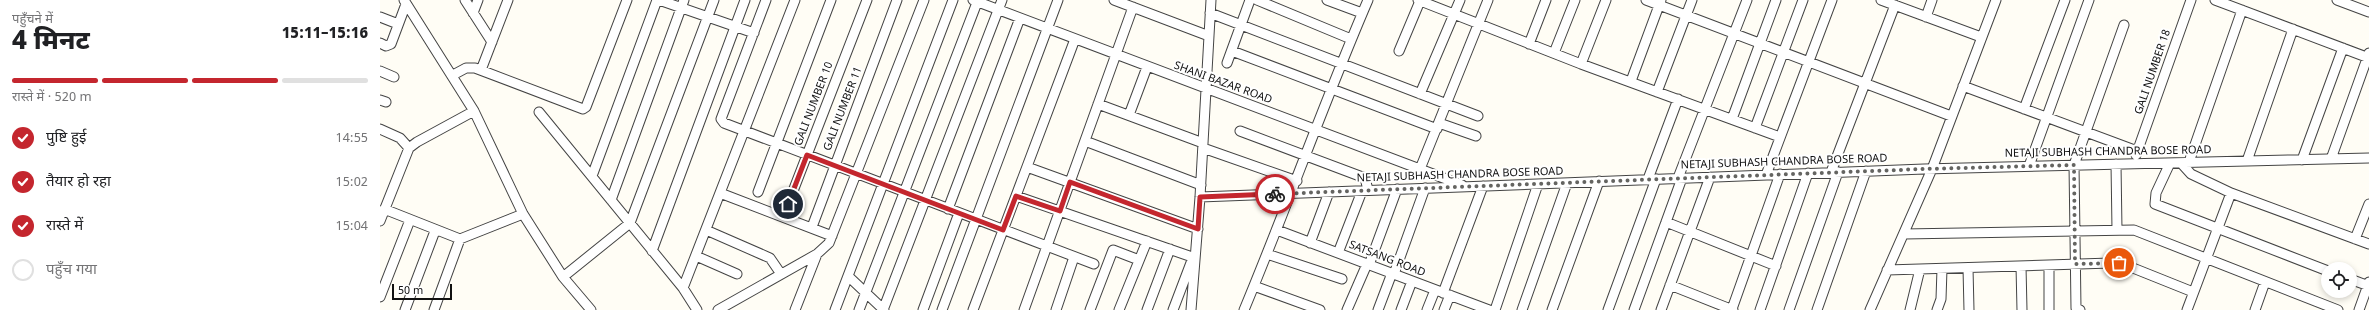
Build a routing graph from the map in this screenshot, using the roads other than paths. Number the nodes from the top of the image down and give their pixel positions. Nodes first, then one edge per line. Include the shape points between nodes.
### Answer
1 (465, 0) edge
2 (478, 0) edge
3 (508, 0) edge
4 (627, 0) edge
5 (658, 0) edge
6 (714, 0) edge
7 (745, 0) edge
8 (766, 0) edge
9 (795, 0) edge
10 (831, 0) edge
11 (867, 0) edge
12 (897, 0) edge
13 (924, 0) edge
14 (953, 0) edge
15 (1002, 0) edge
16 (1058, 0) edge
17 (1114, 0) edge
18 (1141, 0) edge
19 (1210, 0) edge
20 (1250, 0) edge
21 (1257, 0) edge
22 (1327, 0) edge
23 (1368, 0) edge
24 (1460, 0) edge
25 (1488, 0) edge
26 (1546, 0) edge
27 (1575, 0) edge
28 (1606, 0) edge
29 (1646, 0) edge
30 (1692, 0) edge
31 (1747, 0) edge
32 (1776, 0) edge
33 (1803, 0) edge
34 (1832, 0) edge
35 (1881, 0) edge
36 (1932, 0) edge
37 (1996, 0) edge
38 (2065, 0) edge
39 (2089, 0) edge
40 (2191, 0) edge
41 (2215, 0) edge
42 (2337, 0) edge
43 (976, 1) edge
44 (1419, 1) edge
45 (405, 2) edge
46 (1660, 2) edge
47 (682, 4) edge
48 (1895, 5) junction
49 (1135, 8) junction
50 (998, 10) junction
51 (2242, 10) junction
52 (2369, 12) edge
53 (473, 13) junction
54 (1210, 13) junction
55 (1362, 14) junction
56 (1454, 14) junction
57 (1686, 15) junction
58 (380, 17) edge
59 (1926, 17) junction
60 (707, 18) junction
61 (1020, 18) junction
62 (398, 24) junction
63 (1479, 24) junction
64 (1241, 25) junction
65 (2124, 25) dead end
66 (735, 27) junction
67 (1047, 29) junction
68 (2293, 29) junction
69 (754, 33) junction
70 (1735, 34) junction
71 (1209, 36) junction
72 (1982, 37) junction
73 (1075, 39) junction
74 (1351, 39) junction
75 (492, 42) junction
76 (380, 43) edge
77 (1529, 44) junction
78 (1760, 44) junction
79 (2343, 48) junction
80 (1232, 51) junction
81 (1399, 52) dead end
82 (1554, 53) junction
83 (1783, 53) junction
84 (1116, 55) junction
85 (2368, 56) edge
86 (1341, 62) junction
87 (1809, 62) junction
88 (1227, 63) dead end
89 (1581, 64) junction
90 (1147, 67) junction
91 (481, 70) junction
92 (380, 71) edge
93 (453, 75) junction
94 (394, 77) dead end
95 (1631, 81) junction
96 (1865, 84) junction
97 (1963, 86) junction
98 (1331, 89) junction
99 (1206, 90) junction
100 (1657, 92) junction
101 (1420, 94) junction
102 (1678, 99) junction
103 (1098, 104) junction
104 (1446, 104) junction
105 (1704, 109) junction
106 (2024, 109) junction
107 (474, 111) junction
108 (539, 112) dead end
109 (1129, 115) junction
110 (1478, 116) dead end
111 (1952, 116) junction
112 (2048, 118) junction
113 (1732, 119) junction
114 (1438, 126) junction
115 (1755, 128) junction
116 (380, 129) edge
117 (1316, 129) junction
118 (744, 131) junction
119 (1240, 131) dead end
120 (2085, 132) junction
121 (1476, 136) dead end
122 (1780, 137) junction
123 (1085, 141) junction
124 (775, 143) junction
125 (1203, 146) junction
126 (409, 148) junction
127 (2138, 151) junction
128 (807, 155) junction
129 (1306, 155) junction
130 (2369, 158) edge
131 (2330, 159) junction
132 (2302, 160) junction
133 (2247, 161) junction
134 (2170, 163) junction
135 (2185, 163) junction
136 (2116, 164) junction
137 (2133, 164) junction
138 (2074, 165) junction
139 (835, 166) junction
140 (2029, 166) junction
141 (1027, 167) junction
142 (1932, 168) junction
143 (1420, 169) junction
144 (1866, 171) junction
145 (1835, 172) junction
146 (1808, 173) junction
147 (857, 174) junction
148 (1780, 174) junction
149 (1766, 175) junction
150 (592, 176) junction
151 (1710, 177) junction
152 (1680, 178) junction
153 (1652, 179) junction
154 (1297, 181) junction
155 (1599, 181) junction
156 (1070, 182) junction
157 (1567, 182) junction
158 (884, 184) junction
159 (1538, 184) junction
160 (1201, 186) junction
161 (1465, 186) junction
162 (1483, 186) junction
163 (1425, 188) junction
164 (1396, 189) junction
165 (1365, 190) junction
166 (758, 192) dead end
167 (905, 192) junction
168 (1329, 192) junction
169 (720, 193) junction
170 (1292, 193) junction
171 (2232, 193) junction
172 (1016, 196) junction
173 (1200, 197) junction
174 (611, 200) junction
175 (925, 200) junction
176 (2369, 204) edge
177 (384, 209) junction
178 (948, 209) junction
179 (1060, 211) junction
180 (959, 213) junction
181 (523, 214) junction
182 (783, 217) junction
183 (380, 220) edge
184 (410, 220) junction
185 (976, 220) junction
186 (1666, 222) junction
187 (630, 223) junction
188 (812, 227) junction
189 (2218, 228) junction
190 (1198, 229) junction
191 (706, 230) junction
192 (1003, 230) junction
193 (1277, 230) junction
194 (2117, 230) junction
195 (435, 231) junction
196 (1690, 231) junction
197 (2075, 231) junction
198 (1904, 234) junction
199 (832, 236) junction
200 (460, 239) junction
201 (2355, 239) junction
202 (1147, 241) junction
203 (1310, 243) junction
204 (2369, 244) edge
205 (1047, 246) junction
206 (1170, 249) junction
207 (652, 251) junction
208 (1338, 253) junction
209 (817, 254) junction
210 (1267, 254) junction
211 (1751, 255) junction
212 (696, 256) junction
213 (1074, 257) junction
214 (1194, 257) junction
215 (2206, 258) junction
216 (1139, 260) junction
217 (1094, 264) dead end
218 (1368, 264) junction
219 (2075, 264) junction
220 (2049, 265) junction
221 (1776, 266) junction
222 (2021, 266) junction
223 (1968, 268) junction
224 (2321, 268) edge
225 (1920, 269) junction
226 (1942, 269) junction
227 (1886, 270) junction
228 (737, 274) dead end
229 (781, 274) junction
230 (1393, 274) junction
231 (848, 276) junction
232 (563, 277) junction
233 (1342, 279) dead end
234 (1412, 281) junction
235 (2357, 281) edge
236 (2265, 282) junction
237 (1670, 285) junction
238 (2369, 285) edge
239 (1254, 286) junction
240 (683, 288) junction
241 (2193, 292) junction
242 (866, 293) junction
243 (1443, 293) junction
244 (380, 297) edge
245 (2077, 309) edge
246 (405, 310) edge
247 (434, 310) edge
248 (591, 310) edge
249 (697, 310) edge
250 (718, 310) edge
251 (795, 310) edge
252 (835, 310) edge
253 (859, 310) edge
254 (883, 310) edge
255 (923, 310) edge
256 (942, 310) edge
257 (973, 310) edge
258 (1024, 310) edge
259 (1056, 310) edge
260 (1090, 310) edge
261 (1119, 310) edge
262 (1146, 310) edge
263 (1173, 310) edge
264 (1191, 310) edge
265 (1244, 310) edge
266 (1320, 310) edge
267 (1347, 310) edge
268 (1378, 310) edge
269 (1401, 310) edge
270 (1427, 310) edge
271 (1444, 310) edge
272 (1489, 310) edge
273 (1495, 310) edge
274 (1522, 310) edge
275 (1552, 310) edge
276 (1608, 310) edge
277 (1634, 310) edge
278 (1661, 310) edge
279 (1733, 310) edge
280 (1760, 310) edge
281 (1789, 310) edge
282 (1817, 310) edge
283 (1870, 310) edge
284 (1910, 310) edge
285 (1937, 310) edge
286 (1969, 310) edge
287 (2022, 310) edge
288 (2049, 310) edge
289 (2187, 310) edge
290 (2255, 310) edge
291 (2338, 310) edge
292 (2359, 310) edge

1 - 53 street
2 - 53 street
3 - 75 street
4 - 91 street via 586,107 583,109
5 - 47 street
5 - 150 street
6 - 60 street
7 - 66 street
8 - 69 street
9 - 118 street
10 - 124 street
11 - 128 street, GALI NUMBER 10
12 - 139 street, GALI NUMBER 11
13 - 147 street
14 - 158 street
15 - 50 street
16 - 67 street
17 - 49 street
18 - 49 street
19 - 54 street
20 - 64 street
21 - 74 street
22 - 55 street
23 - 55 street
24 - 56 street
25 - 63 street
26 - 77 street
27 - 82 street
28 - 89 street
29 - 46 street
30 - 57 street
31 - 70 street
32 - 78 street
33 - 83 street
34 - 87 street
35 - 48 street
36 - 59 street
37 - 72 street
38 - 106 street
39 - 112 street
40 - 127 street, GALI NUMBER 18
41 - 51 street
42 - 52 street
43 - 50 street, SHANI BAZAR ROAD
43 - 167 street
44 - 56 street
44 - 81 street
45 - 62 street
45 - 93 street
46 - 57 street
46 - 95 street
47 - 60 street
47 - 174 street
48 - 59 street
48 - 96 street
49 - 71 street
49 - 84 street
50 - 61 street, SHANI BAZAR ROAD
50 - 175 street
51 - 68 street
51 - 135 street
53 - 75 street
54 - 64 street
54 - 71 street
55 - 74 street
56 - 63 street
56 - 101 street
57 - 70 street
57 - 100 street
58 - 62 street
59 - 72 street
60 - 66 street
60 - 187 street
61 - 67 street, SHANI BAZAR ROAD
61 - 178 street
62 - 76 street via 391,44 386,46
63 - 77 street
63 - 104 street
64 - 80 street
64 - 86 street
65 - 120 street
66 - 69 street
66 - 207 street
67 - 73 street, SHANI BAZAR ROAD
67 - 185 street
68 - 79 street
68 - 133 street
69 - 118 street via 721,118 724,124
70 - 78 street
70 - 105 street
71 - 99 street
72 - 97 street
73 - 84 street, SHANI BAZAR ROAD
73 - 141 street
74 - 86 street
75 - 91 street
77 - 82 street
78 - 83 street
78 - 113 street
79 - 85 street
79 - 132 street
80 - 88 street
80 - 98 street
82 - 89 street
83 - 87 street
83 - 115 street
84 - 90 street, SHANI BAZAR ROAD
84 - 103 street
85 - 131 street
86 - 98 street
86 - 101 street
87 - 96 street
87 - 122 street
89 - 95 street
90 - 99 street, SHANI BAZAR ROAD
90 - 109 street
91 - 93 street via 466,68
92 - 94 street
93 - 107 street
95 - 100 street
96 - 111 street
96 - 145 street
97 - 106 street
97 - 111 street
98 - 114 street
98 - 117 street
99 - 117 street, SHANI BAZAR ROAD
99 - 125 street
100 - 102 street
101 - 104 street
102 - 105 street
102 - 153 street
103 - 109 street
103 - 123 street
104 - 110 street
104 - 114 street
105 - 113 street
105 - 152 street
106 - 112 street
107 - 126 street
107 - 181 street
108 - 150 street
109 - 125 street
111 - 142 street
112 - 120 street
112 - 140 street
113 - 115 street
114 - 121 street
114 - 143 street
115 - 122 street
116 - 126 street via 400,138
117 - 129 street
117 - 143 street, SHANI BAZAR ROAD
118 - 124 street
118 - 169 street
119 - 129 street
120 - 127 street
120 - 138 street
122 - 149 street
123 - 156 street
123 - 160 street
124 - 128 street
124 - 166 street
125 - 154 street
125 - 160 street
126 - 177 street
127 - 137 street, GALI NUMBER 18
128 - 139 street
128 - 182 street, GALI NUMBER 10
129 - 154 street
129 - 165 street via 1365,178
130 - 131 street, NETAJI SUBHASH CHANDRA BOSE ROAD
131 - 132 street, NETAJI SUBHASH CHANDRA BOSE ROAD
132 - 133 street, NETAJI SUBHASH CHANDRA BOSE ROAD
133 - 135 street, NETAJI SUBHASH CHANDRA BOSE ROAD
134 - 135 street, NETAJI SUBHASH CHANDRA BOSE ROAD
134 - 137 street, NETAJI SUBHASH CHANDRA BOSE ROAD
134 - 189 street via 2156,193 2155,204
135 - 171 street via 2191,174
136 - 137 street, NETAJI SUBHASH CHANDRA BOSE ROAD
136 - 138 street, NETAJI SUBHASH CHANDRA BOSE ROAD
136 - 194 street
138 - 140 street, NETAJI SUBHASH CHANDRA BOSE ROAD
138 - 197 street
139 - 147 street
139 - 188 street, GALI NUMBER 11
140 - 142 street, NETAJI SUBHASH CHANDRA BOSE ROAD
141 - 156 street
141 - 172 street
142 - 144 street, NETAJI SUBHASH CHANDRA BOSE ROAD
142 - 198 street
143 - 161 street, SHANI BAZAR ROAD
144 - 145 street, NETAJI SUBHASH CHANDRA BOSE ROAD
144 - 282 street
145 - 146 street, NETAJI SUBHASH CHANDRA BOSE ROAD
145 - 281 street
146 - 148 street, NETAJI SUBHASH CHANDRA BOSE ROAD
146 - 221 street
147 - 158 street
147 - 199 street
148 - 149 street, NETAJI SUBHASH CHANDRA BOSE ROAD
148 - 211 street
149 - 151 street, NETAJI SUBHASH CHANDRA BOSE ROAD
150 - 174 street
151 - 152 street, NETAJI SUBHASH CHANDRA BOSE ROAD
151 - 196 street
152 - 153 street, NETAJI SUBHASH CHANDRA BOSE ROAD
152 - 186 street
153 - 155 street, NETAJI SUBHASH CHANDRA BOSE ROAD
153 - 276 street
154 - 170 street
155 - 157 street, NETAJI SUBHASH CHANDRA BOSE ROAD
155 - 275 street
156 - 179 street
156 - 190 street
157 - 159 street, NETAJI SUBHASH CHANDRA BOSE ROAD
157 - 274 street
158 - 167 street
158 - 231 street
159 - 162 street, NETAJI SUBHASH CHANDRA BOSE ROAD
159 - 273 street
160 - 173 street
161 - 162 street, NETAJI SUBHASH CHANDRA BOSE ROAD
161 - 163 street, NETAJI SUBHASH CHANDRA BOSE ROAD
162 - 243 street
163 - 164 street, NETAJI SUBHASH CHANDRA BOSE ROAD
163 - 230 street
164 - 165 street, NETAJI SUBHASH CHANDRA BOSE ROAD
164 - 218 street
165 - 168 street, NETAJI SUBHASH CHANDRA BOSE ROAD
165 - 208 street
167 - 175 street
167 - 242 street
168 - 170 street, NETAJI SUBHASH CHANDRA BOSE ROAD
168 - 203 street
169 - 182 street
169 - 191 street
170 - 173 street, NETAJI SUBHASH CHANDRA BOSE ROAD
170 - 193 street
171 - 189 street
171 - 201 street
172 - 179 street
172 - 192 street
173 - 190 street
174 - 187 street
175 - 178 street
175 - 254 street
176 - 201 street
177 - 183 street
177 - 184 street
178 - 180 street
179 - 202 street
179 - 205 street
180 - 185 street
180 - 255 street
181 - 200 street
181 - 232 street
182 - 188 street
184 - 195 street
184 - 244 street
185 - 192 street
185 - 256 street
186 - 196 street
186 - 277 street
187 - 207 street
187 - 232 street
188 - 199 street
189 - 215 street
189 - 224 street
190 - 214 street
191 - 212 street
191 - 229 street via 770,258
192 - 205 street
192 - 257 street
193 - 203 street, SATSANG ROAD
193 - 210 street
194 - 197 street
194 - 215 street via 2141,232
195 - 200 street
195 - 246 street
196 - 211 street
196 - 237 street
197 - 198 street
197 - 219 street
198 - 227 street
199 - 209 street
200 - 247 street
201 - 204 street
202 - 206 street
202 - 216 street
203 - 208 street, SATSANG ROAD
205 - 213 street
205 - 258 street
206 - 214 street
206 - 262 street
207 - 240 street
208 - 218 street, SATSANG ROAD
209 - 229 street
209 - 251 street
210 - 233 street
210 - 239 street
211 - 221 street
211 - 279 street
212 - 228 street
212 - 240 street
213 - 217 street
213 - 259 street
214 - 263 street
214 - 264 street
215 - 236 street
215 - 241 street
216 - 260 street via 1113,250
216 - 261 street
218 - 230 street, SATSANG ROAD
218 - 267 street
219 - 220 street
219 - 241 street via 2119,263
219 - 245 street
220 - 222 street
220 - 288 street
221 - 280 street
222 - 223 street
222 - 287 street
223 - 226 street
223 - 286 street
225 - 226 street
225 - 227 street
225 - 284 street
226 - 285 street via 1941,299
227 - 283 street
229 - 250 street
230 - 234 street, SATSANG ROAD
230 - 268 street
231 - 242 street
231 - 252 street
232 - 248 street
234 - 243 street, SATSANG ROAD
234 - 269 street
235 - 238 street
236 - 290 street
236 - 291 street
237 - 278 street
237 - 279 street
238 - 292 street
239 - 265 street
239 - 266 street
240 - 249 street
241 - 289 street
242 - 253 street
242 - 254 street
243 - 270 street
243 - 271 street
243 - 272 street, SATSANG ROAD

